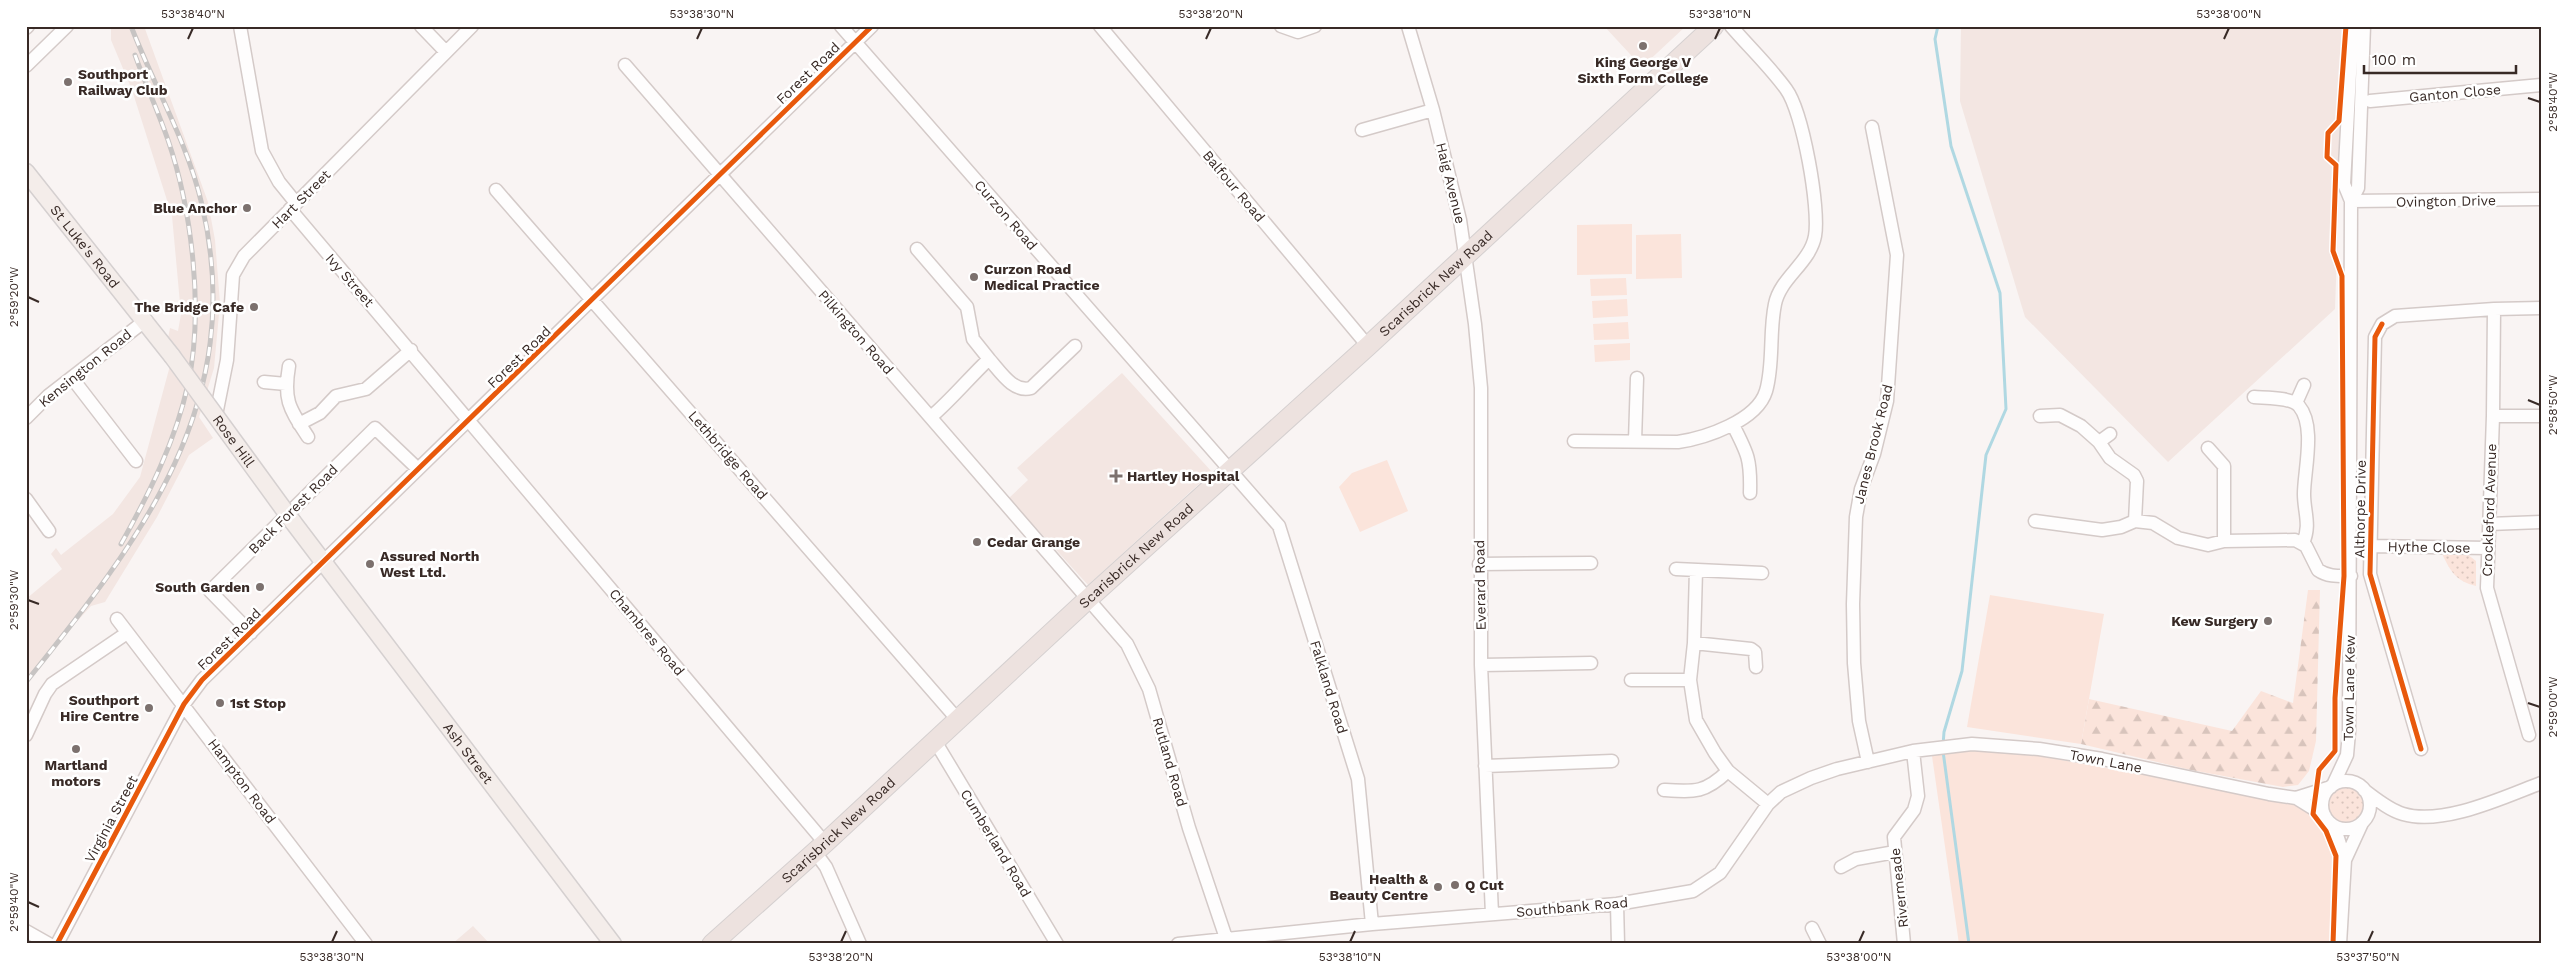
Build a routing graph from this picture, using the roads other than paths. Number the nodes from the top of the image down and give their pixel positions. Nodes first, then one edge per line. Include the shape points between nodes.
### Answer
1 (67, 26) edge
2 (240, 26) edge
3 (421, 26) edge
4 (472, 26) edge
5 (841, 26) edge
6 (872, 26) edge
7 (1100, 26) edge
8 (1281, 26) edge
9 (1315, 26) edge
10 (1408, 26) edge
11 (1714, 26) edge
12 (1731, 26) edge
13 (2355, 26) edge
14 (2364, 26) edge
15 (855, 42) junction
16 (446, 52) junction
17 (625, 64) dead end
18 (26, 66) edge
19 (2541, 85) edge
20 (2370, 101) dead end
21 (1433, 110) junction
22 (1872, 127) dead end
23 (1362, 130) dead end
24 (26, 172) edge
25 (720, 175) junction
26 (496, 190) dead end
27 (2541, 199) edge
28 (2351, 201) junction
29 (293, 206) junction
30 (917, 249) dead end
31 (1466, 256) junction
32 (593, 300) junction
33 (2541, 308) edge
34 (2494, 309) junction
35 (146, 320) junction
36 (1074, 346) dead end
37 (1368, 346) junction
38 (411, 350) junction
39 (990, 359) junction
40 (289, 366) dead end
41 (72, 378) junction
42 (1637, 378) dead end
43 (264, 382) dead end
44 (286, 384) junction
45 (2304, 385) dead end
46 (2254, 396) dead end
47 (2296, 403) junction
48 (216, 414) junction
49 (2040, 416) dead end
50 (2493, 416) junction
51 (2541, 416) edge
52 (931, 417) junction
53 (26, 418) edge
54 (469, 421) junction
55 (299, 424) junction
56 (1733, 425) junction
57 (2110, 434) dead end
58 (308, 437) dead end
59 (1574, 441) dead end
60 (1635, 441) junction
61 (2099, 442) junction
62 (2208, 448) dead end
63 (136, 462) dead end
64 (418, 469) junction
65 (1231, 470) junction
66 (1750, 494) dead end
67 (26, 498) edge
68 (2035, 521) dead end
69 (2135, 521) junction
70 (2541, 522) edge
71 (2489, 524) junction
72 (50, 531) dead end
73 (2224, 541) junction
74 (2303, 542) junction
75 (2371, 546) junction
76 (2488, 548) junction
77 (323, 563) junction
78 (1591, 563) dead end
79 (1479, 564) junction
80 (1676, 569) dead end
81 (1696, 570) junction
82 (1762, 573) dead end
83 (2351, 576) junction
84 (1088, 599) junction
85 (116, 619) dead end
86 (127, 633) junction
87 (251, 633) junction
88 (1694, 642) junction
89 (1591, 663) dead end
90 (1481, 665) junction
91 (1756, 667) dead end
92 (1631, 680) dead end
93 (1690, 680) junction
94 (184, 704) junction
95 (958, 720) junction
96 (26, 734) edge
97 (2529, 735) dead end
98 (935, 741) junction
99 (1913, 750) junction
100 (2420, 750) dead end
101 (2347, 756) junction
102 (1612, 761) dead end
103 (1868, 762) junction
104 (1485, 766) junction
105 (1728, 770) junction
106 (2541, 783) edge
107 (2332, 786) junction
108 (2362, 787) junction
109 (1664, 790) dead end
110 (2296, 798) junction
111 (1768, 804) junction
112 (2395, 811) junction
113 (2327, 819) junction
114 (2364, 820) junction
115 (820, 848) junction
116 (1895, 852) junction
117 (2345, 860) junction
118 (1841, 867) dead end
119 (1617, 904) junction
120 (1492, 914) junction
121 (1372, 924) junction
122 (1812, 928) dead end
123 (26, 931) edge
124 (1226, 941) edge
125 (48, 944) edge
126 (57, 944) edge
127 (366, 944) edge
128 (613, 944) edge
129 (712, 944) edge
130 (860, 944) edge
131 (1057, 944) edge
132 (1178, 944) edge
133 (1618, 944) edge
134 (1820, 944) edge
135 (1904, 944) edge
136 (2340, 944) edge

1 - 18 street
2 - 29 street, Ivy Street via 262,151
3 - 16 street
4 - 16 street, Hart Street
5 - 15 street, Curzon Road
6 - 15 street, Forest Road
7 - 37 street, Balfour Road
8 - 9 street via 1298,32
10 - 21 street, Haig Avenue
11 - 31 highway, Scarisbrick New Road
12 - 56 street via 1787,90 1798,114 1815,220 1811,248 1777,295 1766,390 1754,410
13 - 28 street, Town Lane Kew via 2344,184
14 - 28 street, Town Lane Kew via 2358,188
15 - 25 street, Forest Road
15 - 65 street, Curzon Road
16 - 29 street, Hart Street
17 - 25 street, Pilkington Road
19 - 20 street, Ganton Close
21 - 23 street
21 - 31 street, Haig Avenue
22 - 103 street, Janes Brook Road via 1897,256 1887,401 1856,517 1854,673 1859,721
24 - 35 main road, St Luke's Road
25 - 32 street, Forest Road
25 - 52 street, Pilkington Road
26 - 32 street, Lethbridge Road
27 - 28 street, Ovington Drive
28 - 83 street, Town Lane Kew
29 - 38 street, Ivy Street
29 - 48 street, Hart Street via 244,256 233,275 223,382
30 - 39 street via 967,307 973,339
31 - 37 highway, Scarisbrick New Road
31 - 79 street, Everard Road via 1481,388
32 - 54 street, Forest Road
32 - 95 street, Lethbridge Road
33 - 34 street, Althorpe Drive
34 - 50 street, Crockleford Avenue
34 - 75 street, Althorpe Drive via 2395,316 2377,330
35 - 41 street, Kensington Road
35 - 48 main road, Rose Hill, bridge
36 - 39 street via 1031,388 1024,390 1016,388
37 - 65 highway, Scarisbrick New Road
38 - 54 street, Ivy Street
38 - 55 street via 366,389 336,396 320,413
39 - 52 street
40 - 44 street
41 - 53 street, Kensington Road
41 - 63 street
42 - 60 street
43 - 44 street
44 - 55 street via 289,408
45 - 47 street
46 - 47 street
47 - 74 street via 2306,425 2309,457 2304,492 2309,527
48 - 77 main road, Rose Hill, bridge
49 - 61 street via 2072,420
50 - 51 street
50 - 71 street, Crockleford Avenue
52 - 84 street, Pilkington Road
54 - 64 street, Forest Road
54 - 115 street, Chambres Road
55 - 58 street
56 - 60 street via 1694,440
56 - 66 street via 1749,454
57 - 61 street
59 - 60 street
61 - 69 street via 2110,458 2134,475 2137,481
62 - 73 street via 2224,466
64 - 77 street, Forest Road
64 - 87 street, Back Forest Road via 375,428 210,591
65 - 84 highway, Scarisbrick New Road
65 - 121 street, Falkland Road via 1279,526 1355,769
67 - 72 street
68 - 69 street via 2102,530
69 - 73 street via 2153,523 2178,538 2208,545
70 - 71 street
71 - 76 street, Crockleford Avenue
73 - 74 street
74 - 83 street via 2318,570 2328,576
75 - 76 street, Hythe Close
75 - 100 street, Althorpe Drive via 2370,574
76 - 97 street, Crockleford Avenue via 2487,588
77 - 87 street, Forest Road
77 - 128 main road, Ash Street
78 - 79 street
79 - 90 street, Everard Road
80 - 81 street
81 - 82 street
81 - 88 street
83 - 101 street, Town Lane Kew
84 - 95 highway, Scarisbrick New Road
84 - 124 street, Rutland Road via 1127,644 1149,689 1188,828
85 - 86 street, Hampton Road
86 - 94 street, Hampton Road
86 - 96 street via 52,684
87 - 94 street, Forest Road via 202,680
88 - 91 street via 1751,649 1755,652
88 - 93 street
89 - 90 street
90 - 104 street, Everard Road
92 - 93 street
93 - 105 street via 1696,720
94 - 126 street, Virginia Street
94 - 127 street, Hampton Road
95 - 98 highway, Scarisbrick New Road
98 - 115 highway, Scarisbrick New Road
98 - 131 street, Cumberland Road
99 - 103 street, Southbank Road
99 - 110 street, Town Lane via 1972,744 2039,749
99 - 116 street, Rivermeade via 1918,796 1914,810 1894,838
101 - 107 street, Town Lane Kew
101 - 108 street, Town Lane Kew
102 - 104 street
103 - 111 street, Southbank Road via 1811,778 1781,792
104 - 120 street, Everard Road
105 - 109 street via 1704,790
105 - 111 street
106 - 112 street via 2439,816 2415,816
107 - 108 street via 2346,781
107 - 110 street, Town Lane
107 - 113 street via 2322,803
108 - 112 street
108 - 114 street via 2370,803
110 - 113 street, Town Lane
111 - 119 street, Southbank Road via 1720,873 1706,884 1693,892
112 - 114 street via 2381,812
113 - 114 street via 2342,828 2356,826
113 - 117 street
114 - 117 street
115 - 129 highway, Scarisbrick New Road
115 - 130 street, Chambres Road
116 - 118 street via 1856,860
116 - 135 street, Rivermeade
117 - 136 street
119 - 120 street, Southbank Road
119 - 133 street
120 - 121 street, Southbank Road
121 - 124 street, Southbank Road
122 - 134 street
123 - 125 street
124 - 132 street, Southbank Road

